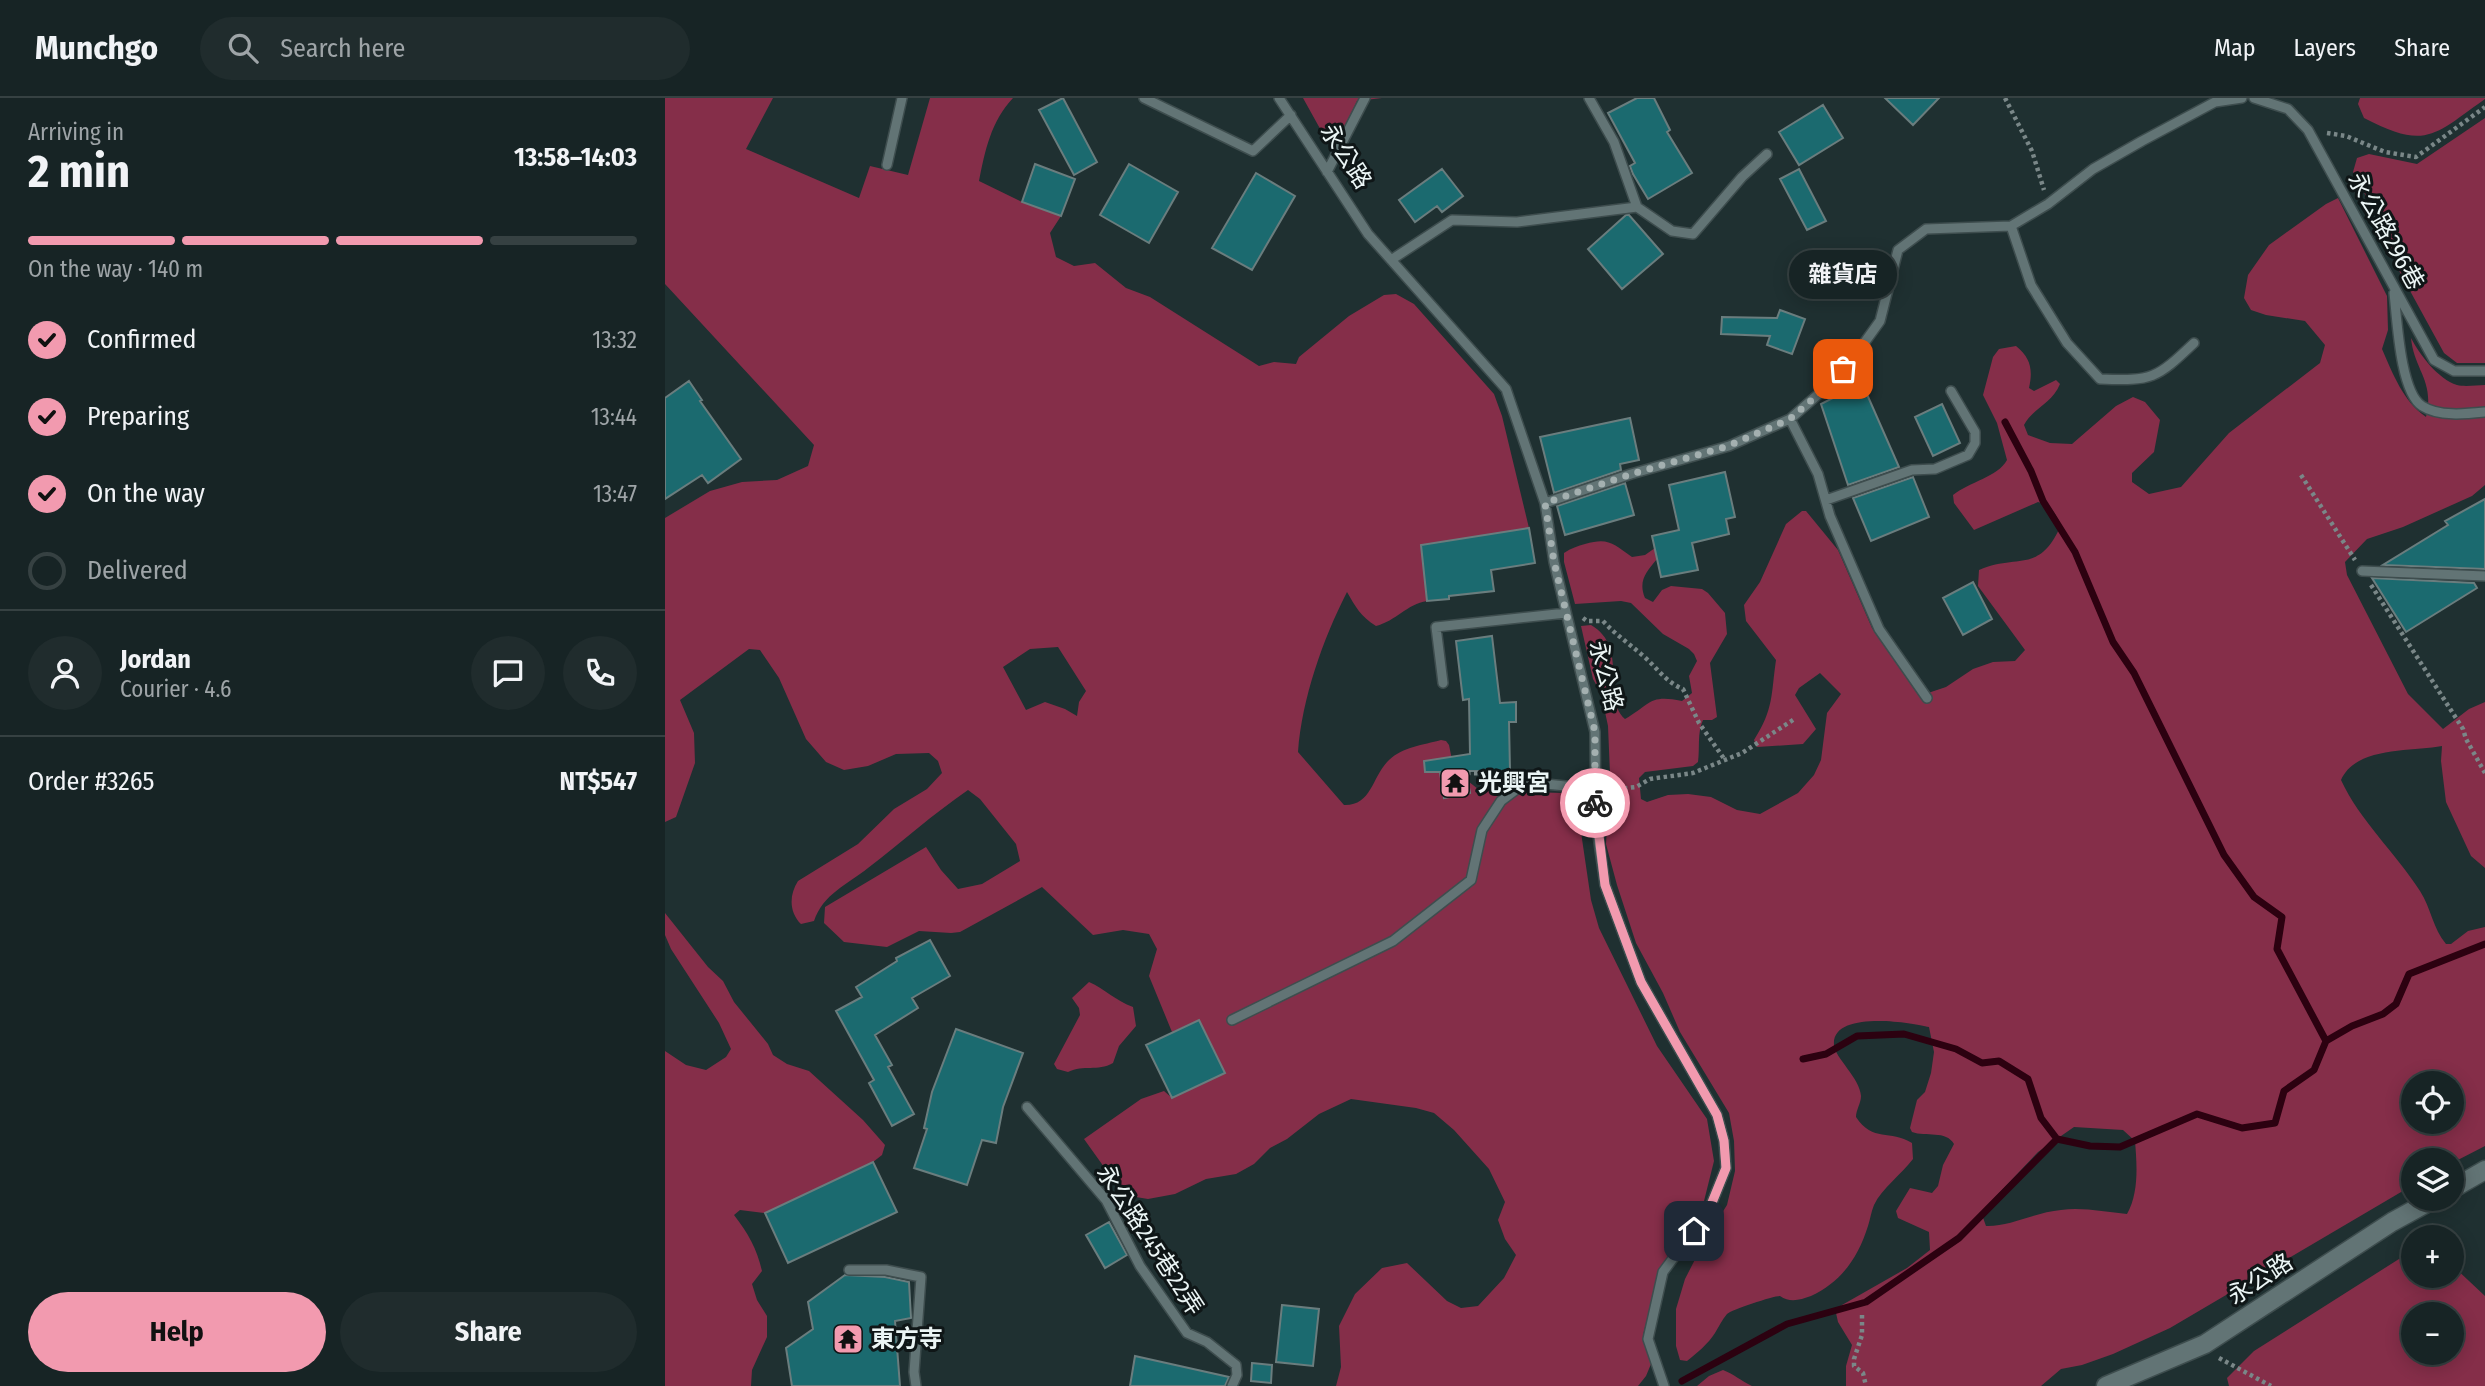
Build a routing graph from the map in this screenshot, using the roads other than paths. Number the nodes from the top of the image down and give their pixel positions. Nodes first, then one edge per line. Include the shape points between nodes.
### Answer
1 (902, 98) edge
2 (1144, 98) edge
3 (1279, 98) edge
4 (1365, 98) edge
5 (1589, 98) edge
6 (2242, 98) edge
7 (2254, 98) edge
8 (1291, 115) junction
9 (1767, 154) dead end
10 (887, 165) dead end
11 (1328, 172) junction
12 (1637, 207) junction
13 (2011, 226) junction
14 (1391, 260) junction
15 (2393, 286) junction
16 (2194, 343) dead end
17 (2485, 371) edge
18 (1951, 391) dead end
19 (2485, 412) edge
20 (1790, 419) junction
21 (1826, 500) junction
22 (1545, 503) junction
23 (2362, 571) road end
24 (2485, 576) edge
25 (1566, 613) junction
26 (1443, 683) dead end
27 (1927, 698) dead end
28 (1595, 789) junction
29 (1232, 1020) dead end
30 (1027, 1107) dead end
31 (2485, 1170) edge
32 (2464, 1182) edge
33 (2413, 1211) edge
34 (849, 1270) dead end
35 (916, 1386) edge
36 (1232, 1386) edge
37 (1664, 1386) edge
38 (2106, 1386) edge

1 - 10 lane
2 - 8 lane via 1253,151
3 - 8 lane, 永公路
4 - 11 lane
5 - 12 lane via 1613,142
6 - 13 lane via 2215,102 2142,141
7 - 15 lane, 永公路296巷 via 2288,109 2308,130
8 - 11 lane, 永公路
9 - 12 lane via 1693,234 1672,231
11 - 14 lane, 永公路 via 1368,234
12 - 14 lane via 1517,222 1452,220
13 - 16 lane via 2031,285 2067,343 2100,379 2138,381 2164,371
13 - 20 lane via 1926,229 1898,250 1880,321 1829,385
14 - 22 lane, 永公路 via 1506,389
15 - 17 lane, 永公路296巷 via 2434,359 2454,371
15 - 19 lane via 2412,396 2434,412
18 - 21 lane via 1975,432 1969,455
20 - 21 lane
20 - 22 lane via 1728,446
21 - 27 lane via 1879,629
22 - 25 lane, 永公路
23 - 24 lane
25 - 26 lane via 1436,627
25 - 28 lane, 永公路 via 1595,732
28 - 29 lane via 1526,782 1501,800 1482,830 1471,880 1393,941
28 - 37 lane, 永公路 via 1605,885 1641,982 1717,1115 1724,1141 1726,1168 1709,1210 1663,1272 1648,1339
30 - 36 lane, 永公路245巷22弄 via 1107,1200 1140,1266 1187,1333 1236,1365
31 - 32 street
33 - 38 street, 永公路 via 2206,1344
34 - 35 lane via 886,1270 921,1277

